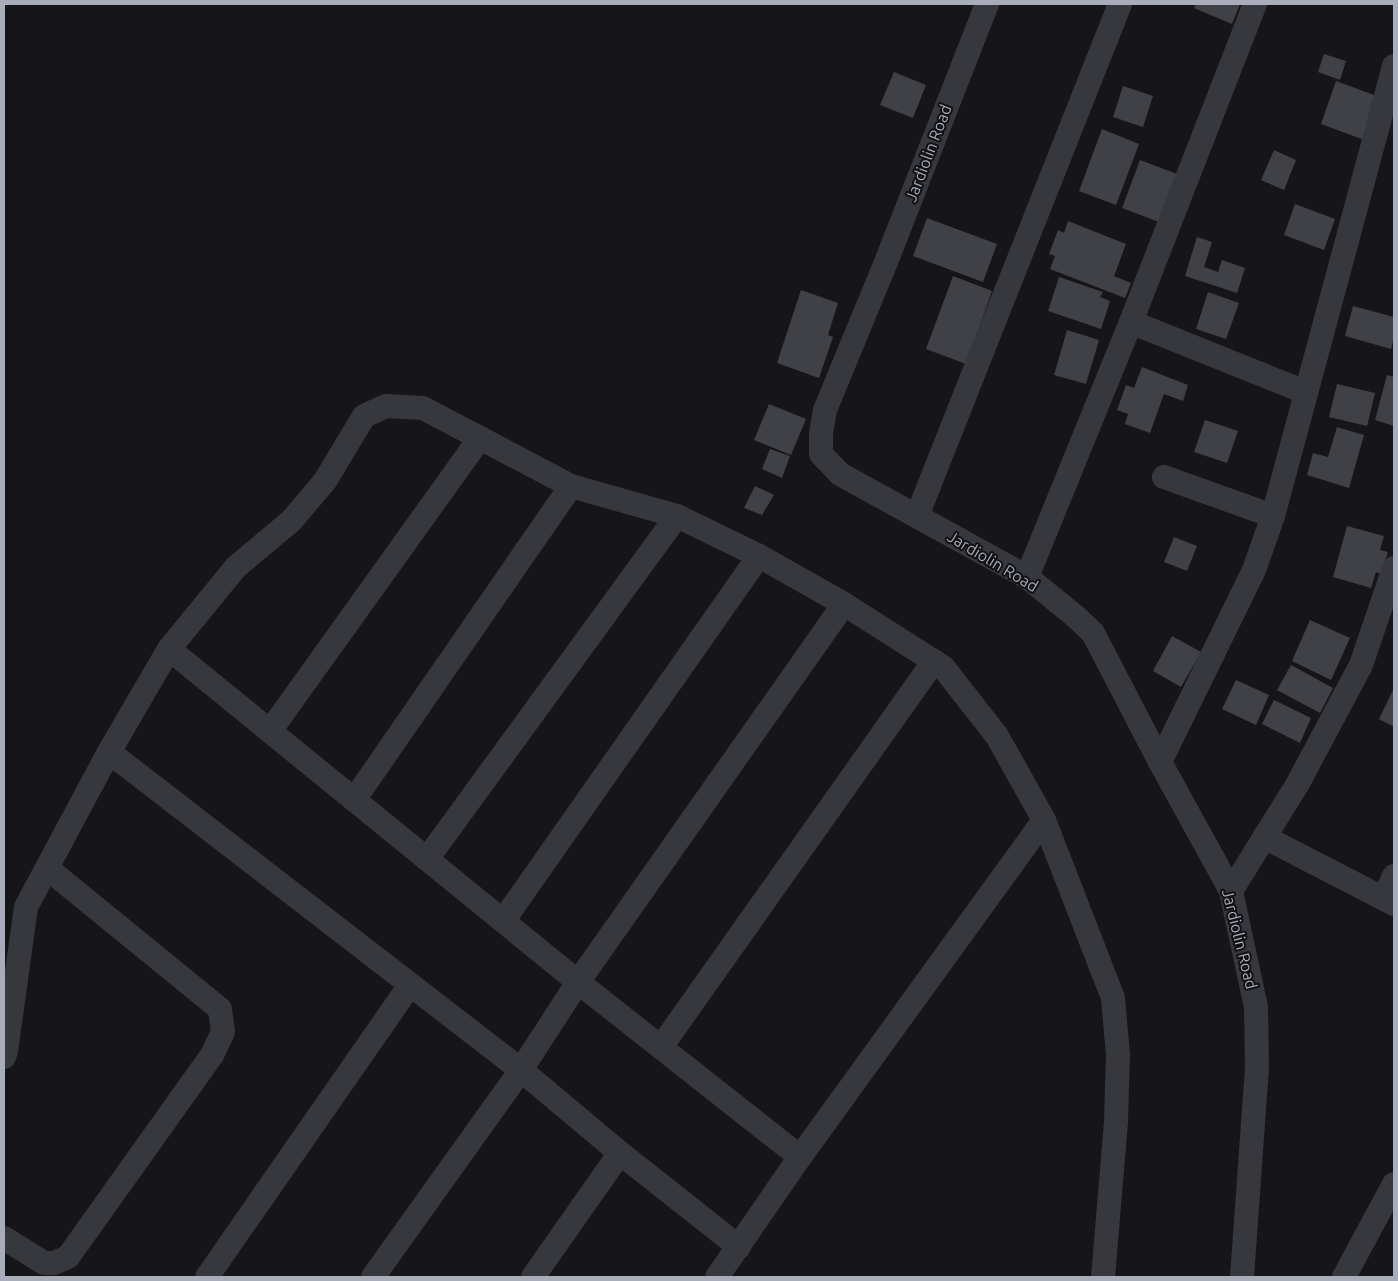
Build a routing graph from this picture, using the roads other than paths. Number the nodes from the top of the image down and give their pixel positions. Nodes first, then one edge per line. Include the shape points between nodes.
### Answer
1 (987, 4) edge
2 (1120, 4) edge
3 (1256, 4) edge
4 (1394, 66) edge
5 (1131, 322) junction
6 (1306, 392) junction
7 (480, 438) junction
8 (1164, 477) dead end
9 (571, 486) junction
10 (677, 516) junction
11 (917, 516) junction
12 (1273, 516) junction
13 (759, 556) junction
14 (1394, 568) edge
15 (1027, 578) junction
16 (844, 604) junction
17 (170, 649) junction
18 (934, 661) junction
19 (270, 731) junction
20 (109, 752) junction
21 (1160, 762) junction
22 (354, 800) junction
23 (1044, 820) junction
24 (1264, 837) junction
25 (427, 859) junction
26 (47, 868) junction
27 (1394, 876) edge
28 (1231, 890) junction
29 (1389, 901) edge
30 (503, 921) junction
31 (578, 982) junction
32 (410, 985) junction
33 (661, 1048) junction
34 (4, 1057) edge
35 (521, 1070) junction
36 (620, 1153) junction
37 (800, 1157) junction
38 (1394, 1184) edge
39 (4, 1238) edge
40 (739, 1248) junction
41 (207, 1277) edge
42 (373, 1277) edge
43 (533, 1277) edge
44 (717, 1277) edge
45 (1103, 1277) edge
46 (1242, 1277) edge
47 (1344, 1277) edge

1 - 11 street, Jardiolin Road via 824,410 820,433 821,454 840,474
2 - 11 street
3 - 5 street
4 - 6 street
5 - 6 street
5 - 15 street
6 - 12 street
7 - 9 street
7 - 17 street via 423,408 386,406 364,416 326,481 291,521 236,567
7 - 19 street
8 - 12 street
9 - 10 street
9 - 22 street
10 - 13 street
10 - 25 street
11 - 15 street, Jardiolin Road
12 - 21 street via 1254,570
13 - 16 street
13 - 30 street
14 - 24 street via 1361,665 1297,785
15 - 21 street, Jardiolin Road via 1092,633
16 - 18 street
16 - 31 street
17 - 19 street
17 - 20 street
18 - 23 street via 943,667 997,736
18 - 33 street
19 - 22 street
20 - 26 street
20 - 32 street
21 - 28 street, Jardiolin Road
22 - 25 street
23 - 37 street
23 - 45 street via 1112,998 1118,1055
24 - 28 street
24 - 29 street
25 - 30 street
26 - 34 street via 26,906
26 - 39 street via 220,1009 223,1032 212,1056 68,1257 44,1263
27 - 29 street
28 - 46 street, Jardiolin Road via 1256,1007 1257,1067
30 - 31 street
31 - 33 street
31 - 35 street
32 - 35 street
32 - 41 street
33 - 37 street
35 - 36 street
35 - 42 street
36 - 40 street
36 - 43 street
37 - 40 street
38 - 47 street
40 - 44 street

